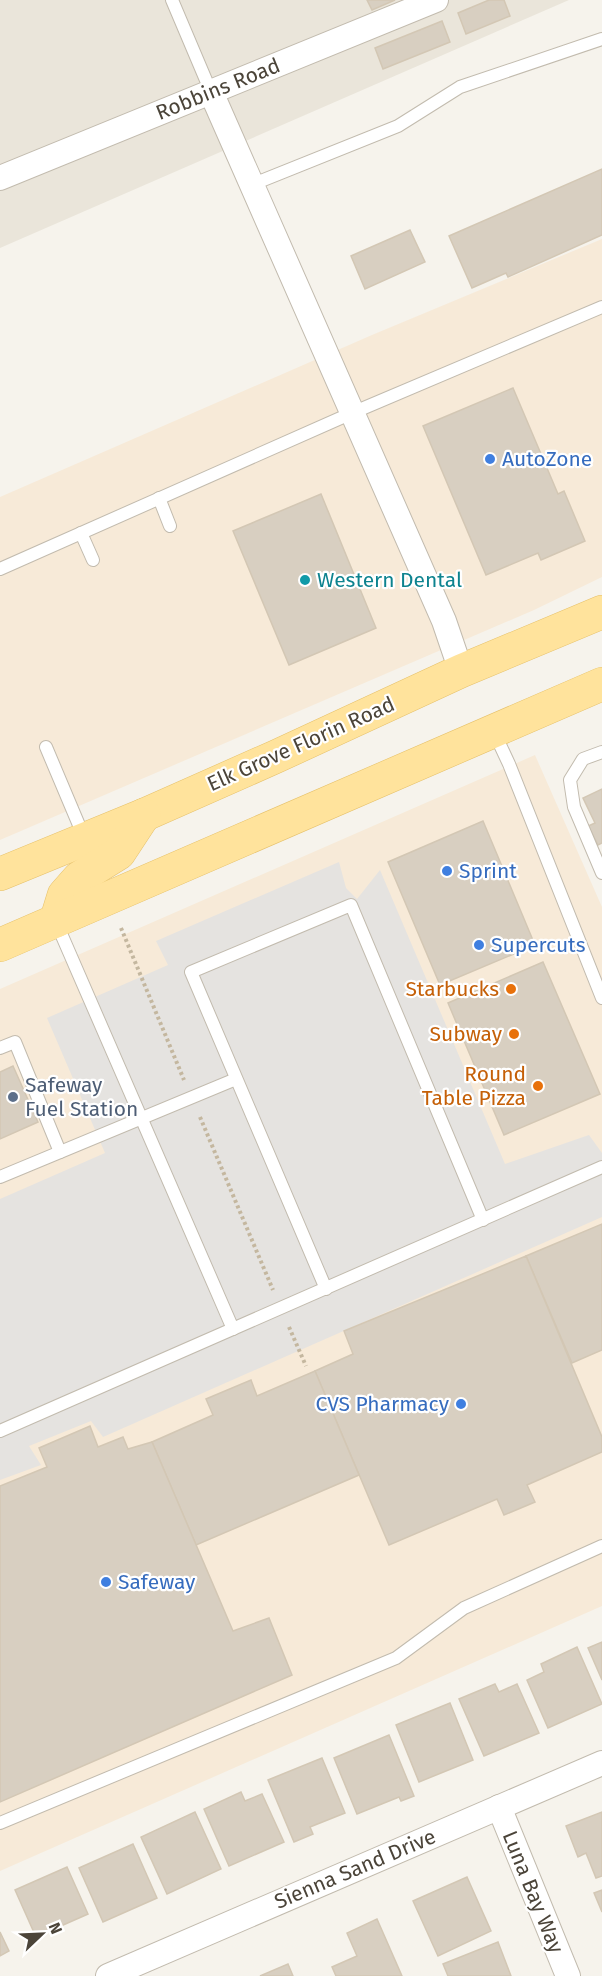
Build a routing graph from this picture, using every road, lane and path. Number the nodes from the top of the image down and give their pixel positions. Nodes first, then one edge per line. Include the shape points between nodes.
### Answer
1 (172, 0) edge
2 (436, 0) edge
3 (602, 39) edge
4 (211, 92) junction
5 (0, 178) edge
6 (252, 185) junction
7 (602, 307) edge
8 (352, 413) junction
9 (159, 498) junction
10 (170, 526) dead end
11 (81, 533) junction
12 (93, 560) dead end
13 (0, 569) edge
14 (602, 612) edge
15 (461, 671) junction
16 (602, 684) edge
17 (493, 730) junction
18 (46, 747) dead end
19 (602, 752) edge
20 (144, 815) junction
21 (84, 839) junction
22 (602, 873) edge
23 (0, 874) edge
24 (56, 921) junction
25 (121, 928) dead end
26 (0, 945) edge
27 (602, 998) edge
28 (0, 1048) edge
29 (236, 1079) junction
30 (192, 1097) junction
31 (142, 1118) junction
32 (60, 1152) junction
33 (602, 1167) edge
34 (0, 1177) edge
35 (483, 1220) junction
36 (326, 1289) junction
37 (281, 1308) junction
38 (233, 1329) junction
39 (306, 1366) dead end
40 (0, 1431) edge
41 (602, 1546) edge
42 (602, 1763) edge
43 (499, 1807) junction
44 (0, 1823) edge
45 (108, 1976) edge
46 (568, 1976) edge

1 - 4 lane
2 - 4 street, Robbins Road
3 - 6 lane via 460,87 398,126
4 - 5 street, Robbins Road
4 - 6 street
6 - 8 street
7 - 8 lane
8 - 9 lane
8 - 15 street via 444,621
9 - 10 lane
9 - 11 lane
11 - 12 lane
11 - 13 lane
14 - 15 main road, Elk Grove Florin Road
15 - 20 main road, Elk Grove Florin Road
16 - 17 main road
17 - 24 main road
17 - 27 lane
18 - 21 lane
19 - 22 lane via 583,759 570,780 574,807
20 - 21 main road, Elk Grove Florin Road
20 - 24 main road via 119,854 79,878 64,895
21 - 23 main road, Elk Grove Florin Road
24 - 26 main road
24 - 31 lane
25 - 30 path
28 - 32 lane via 15,1042
29 - 30 lane
29 - 35 lane via 191,972 351,905
29 - 36 lane
30 - 31 lane
30 - 37 path
31 - 32 lane
31 - 38 lane
32 - 34 lane
33 - 35 lane
35 - 36 lane
36 - 37 lane
37 - 38 lane
37 - 39 path
38 - 40 lane
41 - 44 lane via 464,1608 396,1659
42 - 43 street, Sienna Sand Drive
43 - 45 street, Sienna Sand Drive
43 - 46 street, Luna Bay Way

